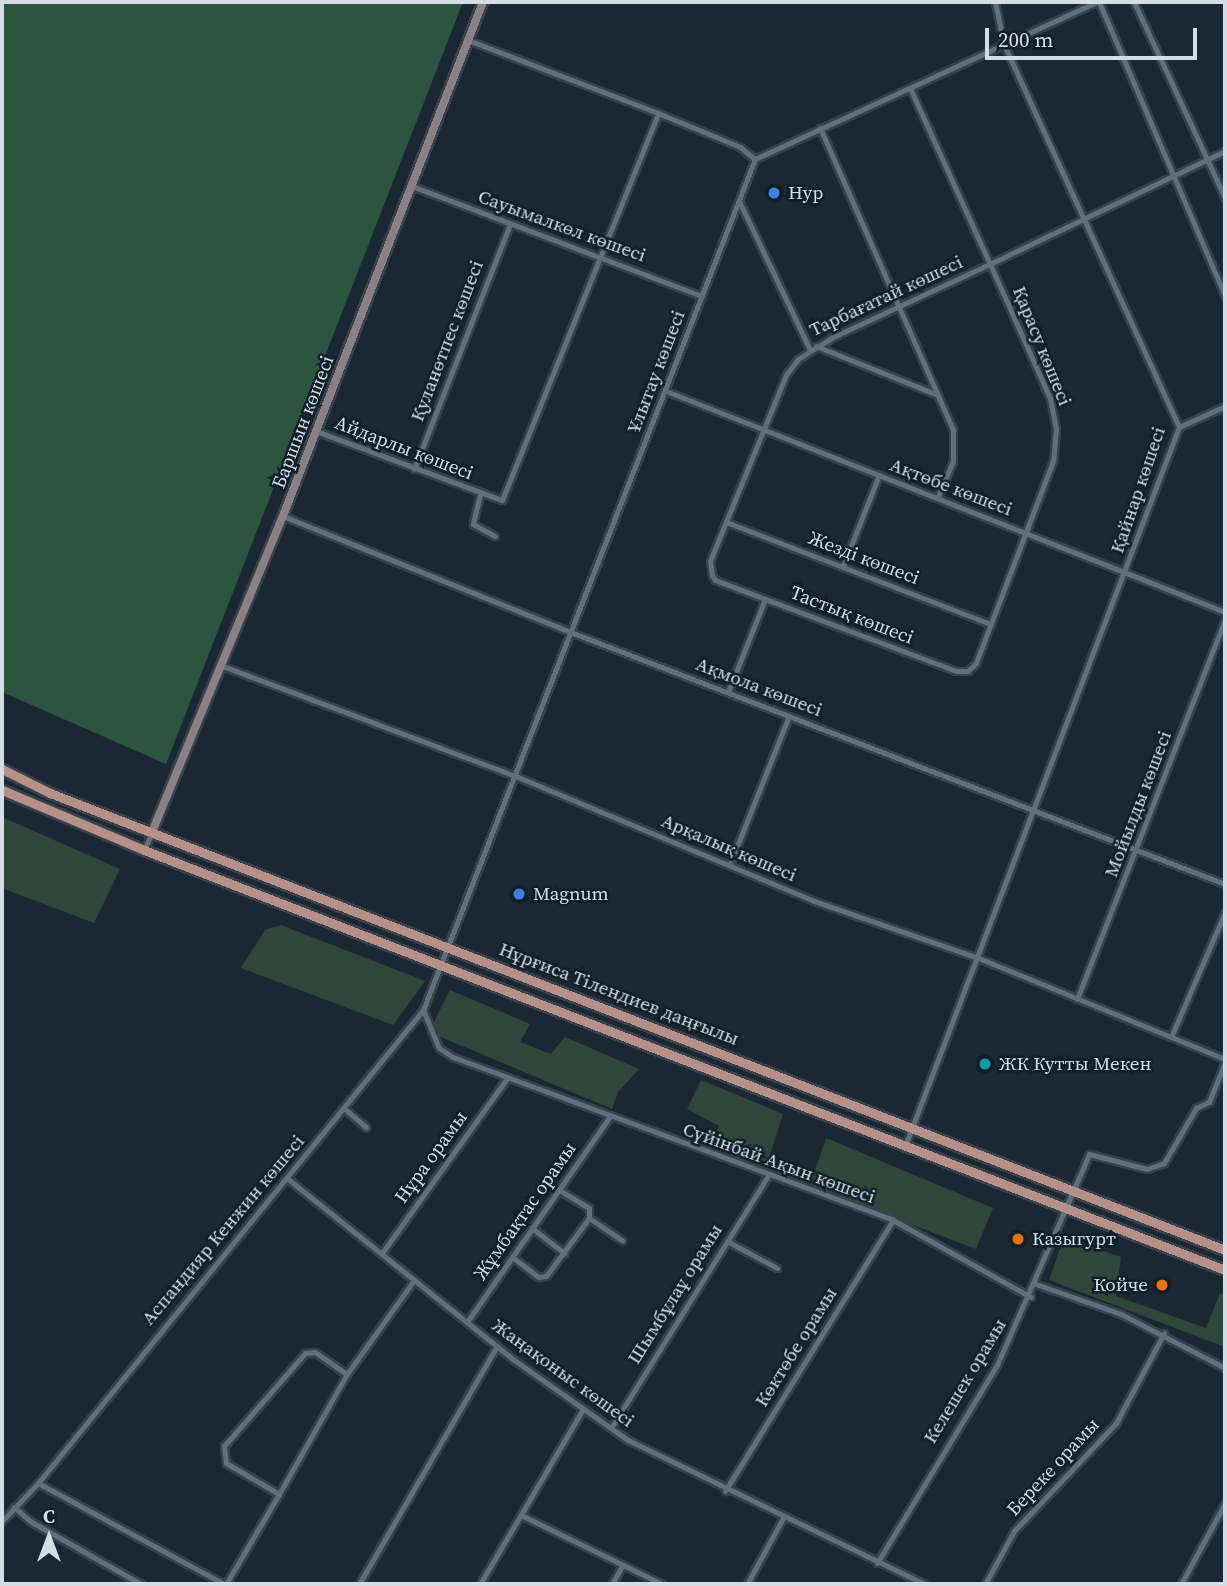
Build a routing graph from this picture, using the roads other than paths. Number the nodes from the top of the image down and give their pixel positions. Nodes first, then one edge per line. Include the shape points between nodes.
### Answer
1 (483, 2) edge
2 (995, 2) edge
3 (1098, 2) edge
4 (1134, 2) edge
5 (468, 40) junction
6 (1004, 45) junction
7 (910, 88) junction
8 (658, 113) junction
9 (820, 128) junction
10 (1225, 151) edge
11 (755, 159) junction
12 (1206, 160) junction
13 (1174, 174) junction
14 (412, 186) junction
15 (1225, 198) edge
16 (739, 201) junction
17 (1085, 218) junction
18 (510, 224) junction
19 (604, 258) junction
20 (990, 264) junction
21 (702, 296) junction
22 (1225, 296) edge
23 (899, 306) junction
24 (816, 346) junction
25 (810, 350) junction
26 (666, 391) junction
27 (938, 395) junction
28 (1225, 406) edge
29 (1179, 427) junction
30 (763, 430) junction
31 (316, 431) junction
32 (414, 469) junction
33 (878, 475) junction
34 (480, 495) junction
35 (939, 497) junction
36 (283, 516) junction
37 (726, 522) junction
38 (1025, 533) junction
39 (495, 536) dead end
40 (843, 566) junction
41 (1126, 571) junction
42 (715, 580) joint
43 (765, 599) junction
44 (1225, 612) edge
45 (1225, 620) edge
46 (991, 624) junction
47 (573, 633) junction
48 (976, 663) joint
49 (220, 665) junction
50 (728, 692) junction
51 (789, 716) junction
52 (2, 769) edge
53 (513, 775) junction
54 (2, 790) edge
55 (1034, 809) junction
56 (152, 832) junction
57 (144, 850) junction
58 (1138, 851) junction
59 (730, 864) junction
60 (1225, 884) edge
61 (1225, 912) edge
62 (445, 945) junction
63 (976, 957) junction
64 (438, 964) junction
65 (1077, 999) junction
66 (423, 1010) junction
67 (1171, 1037) junction
68 (1225, 1060) edge
69 (506, 1080) junction
70 (345, 1109) junction
71 (609, 1118) junction
72 (366, 1127) dead end
73 (912, 1127) junction
74 (905, 1146) junction
75 (766, 1177) junction
76 (289, 1179) junction
77 (559, 1190) junction
78 (1074, 1191) junction
79 (1067, 1209) junction
80 (589, 1218) junction
81 (893, 1220) junction
82 (532, 1228) junction
83 (621, 1240) dead end
84 (727, 1241) junction
85 (1225, 1250) edge
86 (564, 1252) junction
87 (382, 1253) junction
88 (512, 1257) junction
89 (777, 1268) dead end
90 (1225, 1270) edge
91 (414, 1280) junction
92 (1033, 1283) junction
93 (1031, 1297) junction
94 (467, 1322) junction
95 (1164, 1334) junction
96 (497, 1346) junction
97 (1225, 1368) edge
98 (347, 1374) junction
99 (582, 1410) junction
100 (611, 1428) junction
101 (38, 1483) junction
102 (725, 1491) junction
103 (279, 1494) junction
104 (1225, 1503) edge
105 (14, 1507) junction
106 (521, 1515) junction
107 (783, 1518) junction
108 (2, 1521) edge
109 (877, 1563) junction
110 (622, 1566) junction
111 (141, 1584) edge
112 (225, 1584) edge
113 (359, 1584) edge
114 (480, 1584) edge
115 (612, 1584) edge
116 (662, 1584) edge
117 (747, 1584) edge
118 (924, 1584) edge
119 (985, 1584) edge
120 (1181, 1584) edge

1 - 5 street, Баршын көшесі
2 - 6 street, Қайнар көшесі
3 - 6 street
3 - 13 street
4 - 12 street
5 - 8 street
5 - 14 street, Баршын көшесі
6 - 7 street
6 - 17 street, Қайнар көшесі
7 - 9 street
7 - 20 street, Қарасу көшесі
8 - 11 street via 740,147
8 - 19 street
9 - 11 street
9 - 23 street
10 - 12 street, Тарбағатай көшесі
11 - 16 street, Ұлытау көшесі
12 - 13 street, Тарбағатай көшесі
12 - 15 street
13 - 17 street, Тарбағатай көшесі
13 - 22 street
14 - 18 street, Сауымалкөл көшесі
14 - 31 street, Баршын көшесі
16 - 21 street, Ұлытау көшесі
16 - 25 street
17 - 20 street, Тарбағатай көшесі
17 - 29 street, Қайнар көшесі
18 - 19 street, Сауымалкөл көшесі
18 - 32 street, Қуланөтпес көшесі
19 - 21 street, Сауымалкөл көшесі
19 - 34 street, Айдарлы көшесі via 502,500
20 - 23 street, Тарбағатай көшесі
20 - 38 street, Қарасу көшесі via 1050,398 1056,429 1053,461
21 - 26 street, Ұлытау көшесі
23 - 24 street, Тарбағатай көшесі
23 - 27 street
24 - 25 street, Тарбағатай көшесі
24 - 27 street
25 - 30 street, Тарбағатай көшесі via 786,375
26 - 30 street, Ақтөбе көшесі
26 - 47 street, Ұлытау көшесі
27 - 35 street via 956,449
28 - 29 street
29 - 41 street, Қайнар көшесі
30 - 33 street, Ақтөбе көшесі
30 - 37 street, Тарбағатай көшесі
31 - 32 street, Айдарлы көшесі
31 - 36 street, Баршын көшесі
32 - 34 street, Айдарлы көшесі
33 - 35 street, Ақтөбе көшесі
33 - 40 street
34 - 39 street, Айдарлы көшесі via 473,524
35 - 38 street, Ақтөбе көшесі
36 - 47 street, Ақмола көшесі
36 - 49 street, Баршын көшесі
37 - 40 street, Жезді көшесі
37 - 42 street, Тарбағатай көшесі via 710,561
38 - 41 street, Ақтөбе көшесі
38 - 46 street, Қарасу көшесі
40 - 46 street, Жезді көшесі
41 - 44 street, Ақтөбе көшесі
41 - 55 street, Қайнар көшесі
42 - 43 street, Тастық көшесі
43 - 48 street, Тастық көшесі via 956,671 968,671
43 - 50 street
45 - 58 street, Мойылды көшесі
46 - 48 street, Қарасу көшесі
47 - 50 street, Ақмола көшесі
47 - 53 street, Ұлытау көшесі
49 - 53 street, Арқалық көшесі
49 - 56 street, Баршын көшесі
50 - 51 street, Ақмола көшесі
51 - 55 street, Ақмола көшесі
51 - 59 street
52 - 56 main road, Нұрғиса Тілендиев даңғылы
53 - 59 street, Арқалық көшесі
53 - 62 street, Ұлытау көшесі
54 - 57 main road, Нұрғиса Тілендиев даңғылы
55 - 58 street, Ақмола көшесі
55 - 63 street, Қайнар көшесі
56 - 57 street, Баршын көшесі
56 - 62 main road, Нұрғиса Тілендиев даңғылы
57 - 64 main road, Нұрғиса Тілендиев даңғылы
58 - 60 street, Ақмола көшесі
58 - 65 street, Мойылды көшесі
59 - 63 street, Арқалық көшесі via 814,901
61 - 67 street
62 - 64 street, Аспандияр Кенжин көшесі
62 - 73 main road, Нұрғиса Тілендиев даңғылы
63 - 65 street, Арқалық көшесі
63 - 73 street, Қайнар көшесі
64 - 66 street, Аспандияр Кенжин көшесі
64 - 74 main road, Нұрғиса Тілендиев даңғылы
65 - 67 street, Арқалық көшесі
66 - 69 street, Сүйінбай Ақын көшесі via 443,1052 495,1070
66 - 70 street, Аспандияр Кенжин көшесі
67 - 68 street, Арқалық көшесі
68 - 78 street, Келешек орамы via 1209,1102 1196,1108 1164,1163 1147,1169 1089,1154
69 - 71 street, Сүйінбай Ақын көшесі
69 - 87 street, Нұра орамы
70 - 72 street
70 - 76 street, Аспандияр Кенжин көшесі
71 - 75 street, Сүйінбай Ақын көшесі
71 - 77 street, Жұмбақтас орамы
73 - 74 street, Қайнар көшесі
73 - 78 main road, Нұрғиса Тілендиев даңғылы
74 - 79 main road, Нұрғиса Тілендиев даңғылы
75 - 81 street, Сүйінбай Ақын көшесі
75 - 84 street, Шымбұлаұ орамы
76 - 87 street, Жаңақоныс көшесі
76 - 101 street, Аспандияр Кенжин көшесі via 167,1319
77 - 80 street via 589,1208
77 - 82 street, Жұмбақтас орамы
78 - 79 street, Келешек орамы
78 - 85 main road, Нұрғиса Тілендиев даңғылы
79 - 90 main road, Нұрғиса Тілендиев даңғылы
79 - 92 street, Келешек орамы
80 - 83 street
80 - 86 street
81 - 93 street, Сүйінбай Ақын көшесі
81 - 102 street, Көктөбе орамы
82 - 86 street
82 - 88 street, Жұмбақтас орамы
84 - 89 street
84 - 100 street, Шымбұлаұ орамы
86 - 88 street via 542,1277
87 - 91 street, Жаңақоныс көшесі
88 - 94 street, Жұмбақтас орамы
91 - 94 street, Жаңақоныс көшесі
91 - 98 street
92 - 93 street, Келешек орамы
92 - 95 street
93 - 109 street, Келешек орамы via 997,1365
94 - 96 street, Жаңақоныс көшесі
95 - 97 street via 1198,1357
95 - 119 street, Береке орамы via 1116,1423 1014,1531
96 - 99 street, Жаңақоныс көшесі
96 - 113 street
98 - 103 street
98 - 103 street via 315,1352 305,1353 224,1446 226,1463
99 - 100 street, Жаңақоныс көшесі
99 - 106 street
100 - 102 street, Жаңақоныс көшесі
101 - 105 street, Аспандияр Кенжин көшесі
101 - 112 street
102 - 107 street, Жаңақоныс көшесі
103 - 112 street
104 - 120 street
105 - 108 street, Аспандияр Кенжин көшесі
105 - 111 street via 30,1521
106 - 110 street
106 - 114 street
107 - 109 street, Жаңақоныс көшесі
107 - 117 street
109 - 118 street, Жаңақоныс көшесі
110 - 115 street
110 - 116 street

